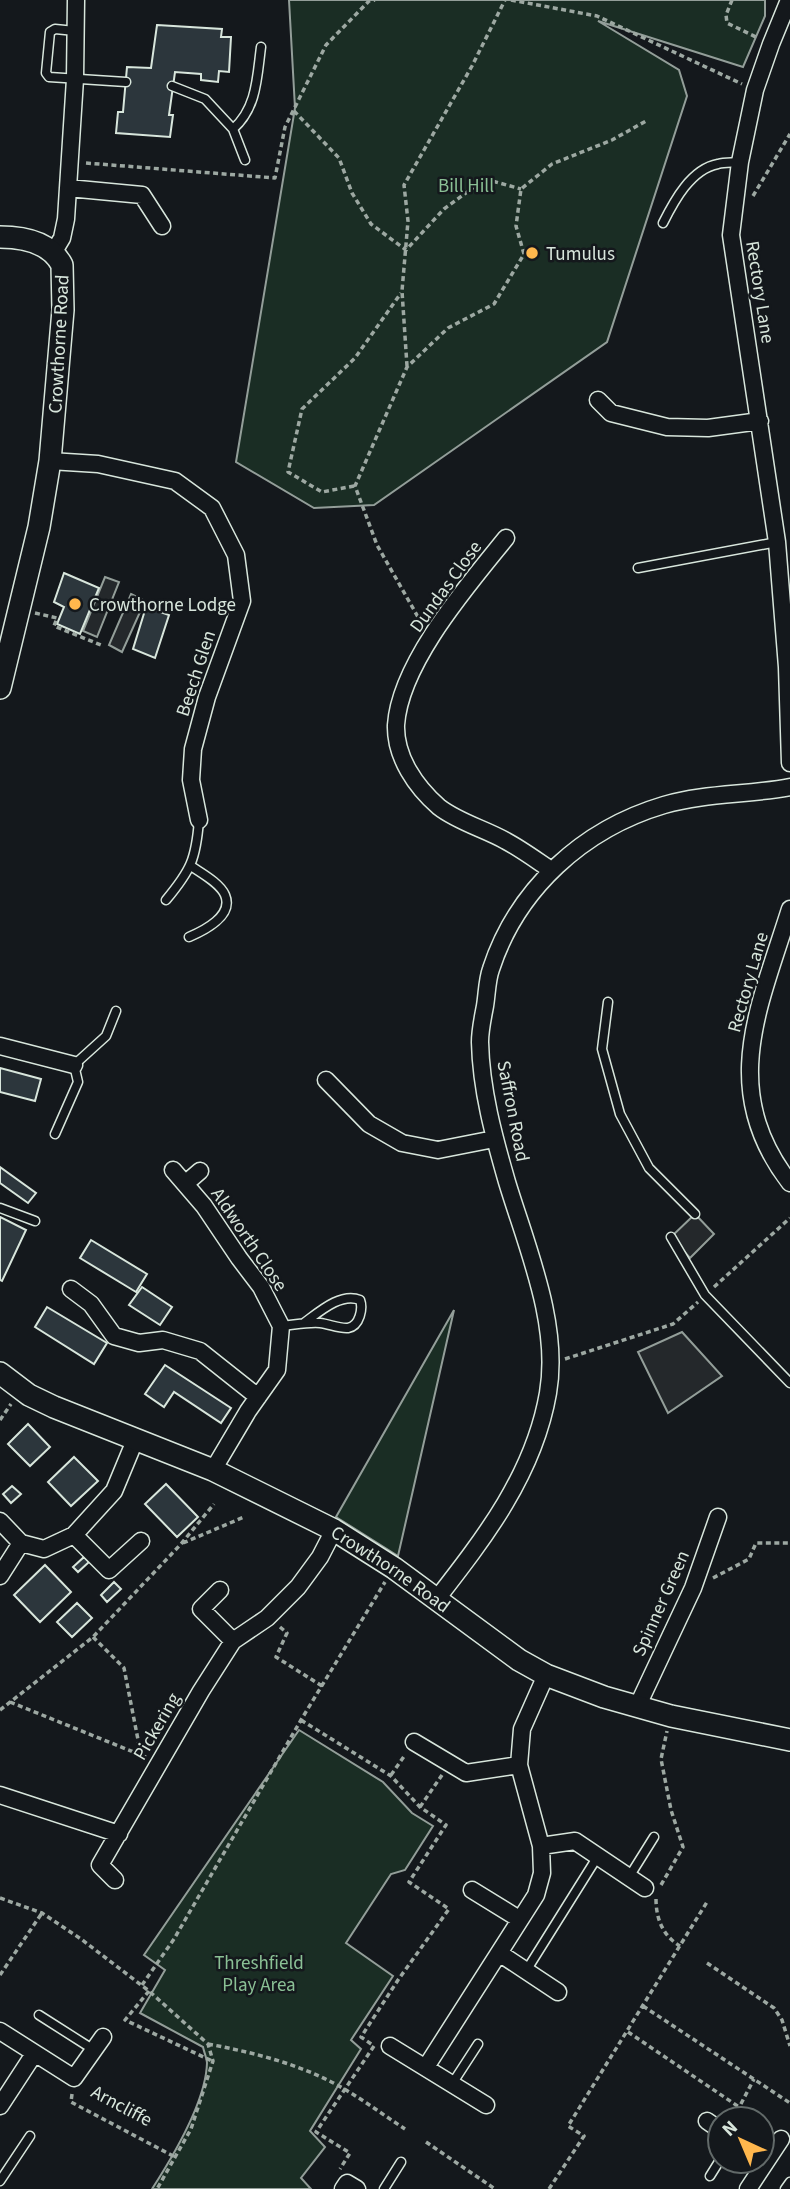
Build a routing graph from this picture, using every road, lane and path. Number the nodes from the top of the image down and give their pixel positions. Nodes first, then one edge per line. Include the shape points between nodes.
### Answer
1 (76, 0) edge
2 (505, 0) edge
3 (511, 0) edge
4 (732, 0) edge
5 (789, 0) edge
6 (75, 31) junction
7 (771, 44) junction
8 (261, 47) dead end
9 (75, 79) junction
10 (126, 82) dead end
11 (743, 85) dead end
12 (172, 86) dead end
13 (293, 111) dead end
14 (646, 121) dead end
15 (233, 130) junction
16 (790, 134) edge
17 (245, 160) dead end
18 (740, 162) junction
19 (68, 188) junction
20 (521, 189) junction
21 (751, 200) dead end
22 (663, 223) dead end
23 (162, 226) dead end
24 (0, 237) edge
25 (406, 250) junction
26 (53, 253) junction
27 (402, 291) junction
28 (407, 367) junction
29 (598, 400) dead end
30 (760, 421) junction
31 (50, 461) junction
32 (355, 486) junction
33 (506, 538) dead end
34 (777, 542) junction
35 (638, 568) dead end
36 (786, 578) edge
37 (38, 614) dead end
38 (5, 638) edge
39 (430, 638) junction
40 (101, 645) dead end
41 (789, 667) edge
42 (0, 688) edge
43 (789, 745) edge
44 (790, 764) edge
45 (790, 787) edge
46 (199, 820) joint
47 (191, 866) junction
48 (551, 870) junction
49 (166, 900) dead end
50 (790, 909) edge
51 (188, 937) dead end
52 (782, 960) edge
53 (608, 1002) dead end
54 (116, 1011) dead end
55 (0, 1046) edge
56 (74, 1065) junction
57 (326, 1080) dead end
58 (55, 1135) dead end
59 (494, 1139) junction
60 (173, 1170) dead end
61 (200, 1171) dead end
62 (790, 1183) edge
63 (185, 1184) junction
64 (0, 1208) edge
65 (695, 1214) dead end
66 (790, 1218) edge
67 (34, 1221) dead end
68 (671, 1237) dead end
69 (71, 1289) dead end
70 (705, 1295) junction
71 (304, 1323) junction
72 (281, 1326) junction
73 (550, 1364) junction
74 (0, 1373) edge
75 (790, 1383) edge
76 (258, 1396) junction
77 (14, 1399) dead end
78 (0, 1420) edge
79 (136, 1438) junction
80 (213, 1470) junction
81 (214, 1504) dead end
82 (244, 1517) dead end
83 (718, 1517) dead end
84 (0, 1521) edge
85 (334, 1530) junction
86 (74, 1535) junction
87 (141, 1541) dead end
88 (21, 1543) junction
89 (790, 1543) edge
90 (181, 1544) junction
91 (394, 1569) junction
92 (0, 1576) edge
93 (693, 1588) junction
94 (220, 1590) dead end
95 (436, 1600) junction
96 (267, 1618) junction
97 (93, 1637) junction
98 (233, 1641) junction
99 (546, 1675) junction
100 (322, 1686) junction
101 (9, 1702) junction
102 (638, 1705) junction
103 (0, 1710) edge
104 (301, 1720) junction
105 (667, 1731) dead end
106 (790, 1740) edge
107 (414, 1742) joint
108 (141, 1755) junction
109 (160, 1762) junction
110 (449, 1764) junction
111 (519, 1765) junction
112 (391, 1776) junction
113 (0, 1795) edge
114 (420, 1807) junction
115 (119, 1834) junction
116 (654, 1837) dead end
117 (541, 1846) junction
118 (598, 1856) junction
119 (629, 1877) junction
120 (115, 1880) dead end
121 (472, 1890) dead end
122 (654, 1891) junction
123 (0, 1898) edge
124 (707, 1902) dead end
125 (42, 1913) junction
126 (519, 1919) junction
127 (680, 1946) junction
128 (499, 1953) junction
129 (707, 1963) dead end
130 (526, 1971) junction
131 (0, 1975) edge
132 (142, 1985) junction
133 (149, 1991) junction
134 (558, 1992) dead end
135 (643, 2006) junction
136 (39, 2015) dead end
137 (627, 2032) junction
138 (1, 2033) edge
139 (98, 2043) joint
140 (208, 2044) junction
141 (478, 2044) dead end
142 (390, 2046) dead end
143 (790, 2046) edge
144 (34, 2053) junction
145 (212, 2062) junction
146 (426, 2067) junction
147 (74, 2078) junction
148 (754, 2079) junction
149 (452, 2084) junction
150 (345, 2089) junction
151 (790, 2103) edge
152 (486, 2105) dead end
153 (736, 2105) edge
154 (740, 2105) edge
155 (0, 2106) edge
156 (405, 2129) dead end
157 (30, 2136) dead end
158 (781, 2140) dead end
159 (426, 2143) dead end
160 (776, 2146) edge
161 (175, 2157) junction
162 (401, 2162) dead end
163 (0, 2181) edge
164 (790, 2182) edge
165 (349, 2187) edge
166 (157, 2189) edge
167 (384, 2189) edge
168 (495, 2189) edge
169 (549, 2189) edge
170 (785, 2189) edge

1 - 6 street, Crowthorne Road
2 - 25 path via 404,185
3 - 11 path via 597,16
4 - 7 path via 727,23
5 - 7 street, Rectory Lane
6 - 9 street, Crowthorne Road
6 - 9 lane via 50,32 46,73
7 - 18 street, Rectory Lane via 755,90
8 - 15 lane via 254,100
9 - 10 lane
9 - 19 street, Crowthorne Road
12 - 15 lane via 205,99
13 - 25 path via 339,158 370,224
14 - 20 path via 552,164
15 - 17 lane
16 - 21 path
18 - 22 lane via 704,169 672,204
18 - 30 street, Rectory Lane via 731,235
19 - 23 street via 142,195
19 - 26 street, Crowthorne Road via 62,238
20 - 25 path via 485,179 443,209
20 - 28 path via 516,226 524,254 494,304 448,328
24 - 26 street via 22,237
25 - 27 path
26 - 31 street, Crowthorne Road via 62,265 63,310
27 - 28 path
27 - 32 path via 355,358 302,409 288,472 322,492
28 - 32 path
29 - 30 street via 611,413 667,427 708,428
30 - 34 street, Rectory Lane
31 - 38 street, Crowthorne Road via 39,527
31 - 46 street, Beech Glen via 98,464 175,481 212,508 236,555 242,600 193,749 191,780
32 - 39 path via 377,545
33 - 39 street, Dundas Close
34 - 35 lane
34 - 36 street, Rectory Lane
36 - 41 street, Rectory Lane
37 - 40 path via 57,618 54,626
38 - 42 street, Crowthorne Road
39 - 48 street, Dundas Close via 403,693 396,726 402,760 422,791 442,809
41 - 43 street, Rectory Lane
43 - 44 street, Rectory Lane
45 - 48 street, Saffron Road via 652,809 611,828
46 - 47 lane
47 - 49 lane
47 - 51 lane via 215,883 226,904 207,929
48 - 59 street, Saffron Road via 519,909 490,971 480,1041
50 - 52 street, Rectory Lane
52 - 62 street, Rectory Lane via 755,1021 749,1066 753,1103 765,1144
53 - 65 lane via 602,1049 620,1114 649,1168
54 - 56 lane via 106,1036
55 - 56 street
56 - 58 lane via 78,1082
57 - 59 street via 369,1124 402,1143 438,1150
59 - 73 street, Saffron Road via 549,1324
60 - 63 street, Aldworth Close
61 - 63 street, Aldworth Close
63 - 72 street, Aldworth Close via 261,1287
64 - 67 lane
66 - 70 path
68 - 70 lane
69 - 76 street via 91,1304 114,1336 139,1343 163,1340 200,1351
70 - 73 path via 673,1324
70 - 75 lane
71 - 71 lane via 352,1327 362,1304 353,1297 342,1299
71 - 72 lane
72 - 76 street via 277,1370
73 - 95 street, Saffron Road via 537,1438 521,1475 488,1533
74 - 79 street, Crowthorne Road via 54,1407
76 - 80 street
77 - 78 path
79 - 80 street, Crowthorne Road
79 - 86 street via 114,1491
80 - 85 street, Crowthorne Road
81 - 90 path
82 - 90 path
83 - 93 street, Spinner Green
84 - 88 street
85 - 91 street, Crowthorne Road
85 - 96 street, Pickering via 298,1587
86 - 87 street via 109,1570
86 - 88 street via 44,1549
88 - 92 street
89 - 93 path via 756,1543 749,1559
90 - 97 path
91 - 95 street, Crowthorne Road
91 - 100 path
93 - 102 street, Spinner Green
94 - 98 street via 201,1609
95 - 99 street, Crowthorne Road
96 - 98 street, Pickering
96 - 100 path via 287,1633 276,1657
97 - 101 path
97 - 108 path via 124,1668
98 - 109 street, Pickering
99 - 102 street, Crowthorne Road
99 - 111 street via 522,1729
100 - 104 path
101 - 103 path
101 - 108 path
102 - 106 street, Crowthorne Road
104 - 112 path
104 - 132 path via 174,1939
105 - 122 path via 661,1759 684,1847
107 - 110 street
107 - 112 path
108 - 109 path
109 - 115 street, Pickering
110 - 111 street via 466,1773
110 - 114 path
111 - 117 street
112 - 114 path
113 - 115 street
114 - 150 path via 446,1825 409,1882 449,1909 361,2037 374,2046
115 - 120 street, Pickering via 100,1865
116 - 119 lane
117 - 118 street via 575,1841
117 - 126 street via 542,1873 536,1895
118 - 119 street
118 - 130 lane
119 - 122 street
121 - 126 street
122 - 127 path via 663,1931
123 - 125 path
124 - 127 path
125 - 131 path
125 - 132 path
126 - 128 street
127 - 135 path
128 - 130 street
128 - 146 street
129 - 143 path via 774,2008
130 - 134 street
132 - 133 path
133 - 140 path
133 - 145 path via 125,2020
135 - 137 path
135 - 148 path
136 - 139 lane
137 - 153 path
137 - 169 path via 568,2126 584,2136
138 - 144 street, Arncliffe
139 - 147 street, Arncliffe
140 - 145 path
140 - 150 path via 276,2060
141 - 149 lane
142 - 146 street
144 - 147 street, Arncliffe
144 - 155 street
145 - 161 path via 191,2129
146 - 149 street
147 - 161 path, Arncliffe via 71,2102
148 - 151 path
148 - 154 path
149 - 152 street
150 - 156 path
150 - 165 path via 316,2132 350,2153 339,2170
157 - 163 lane
158 - 160 street
159 - 168 path
161 - 166 path
162 - 167 lane
164 - 170 lane

